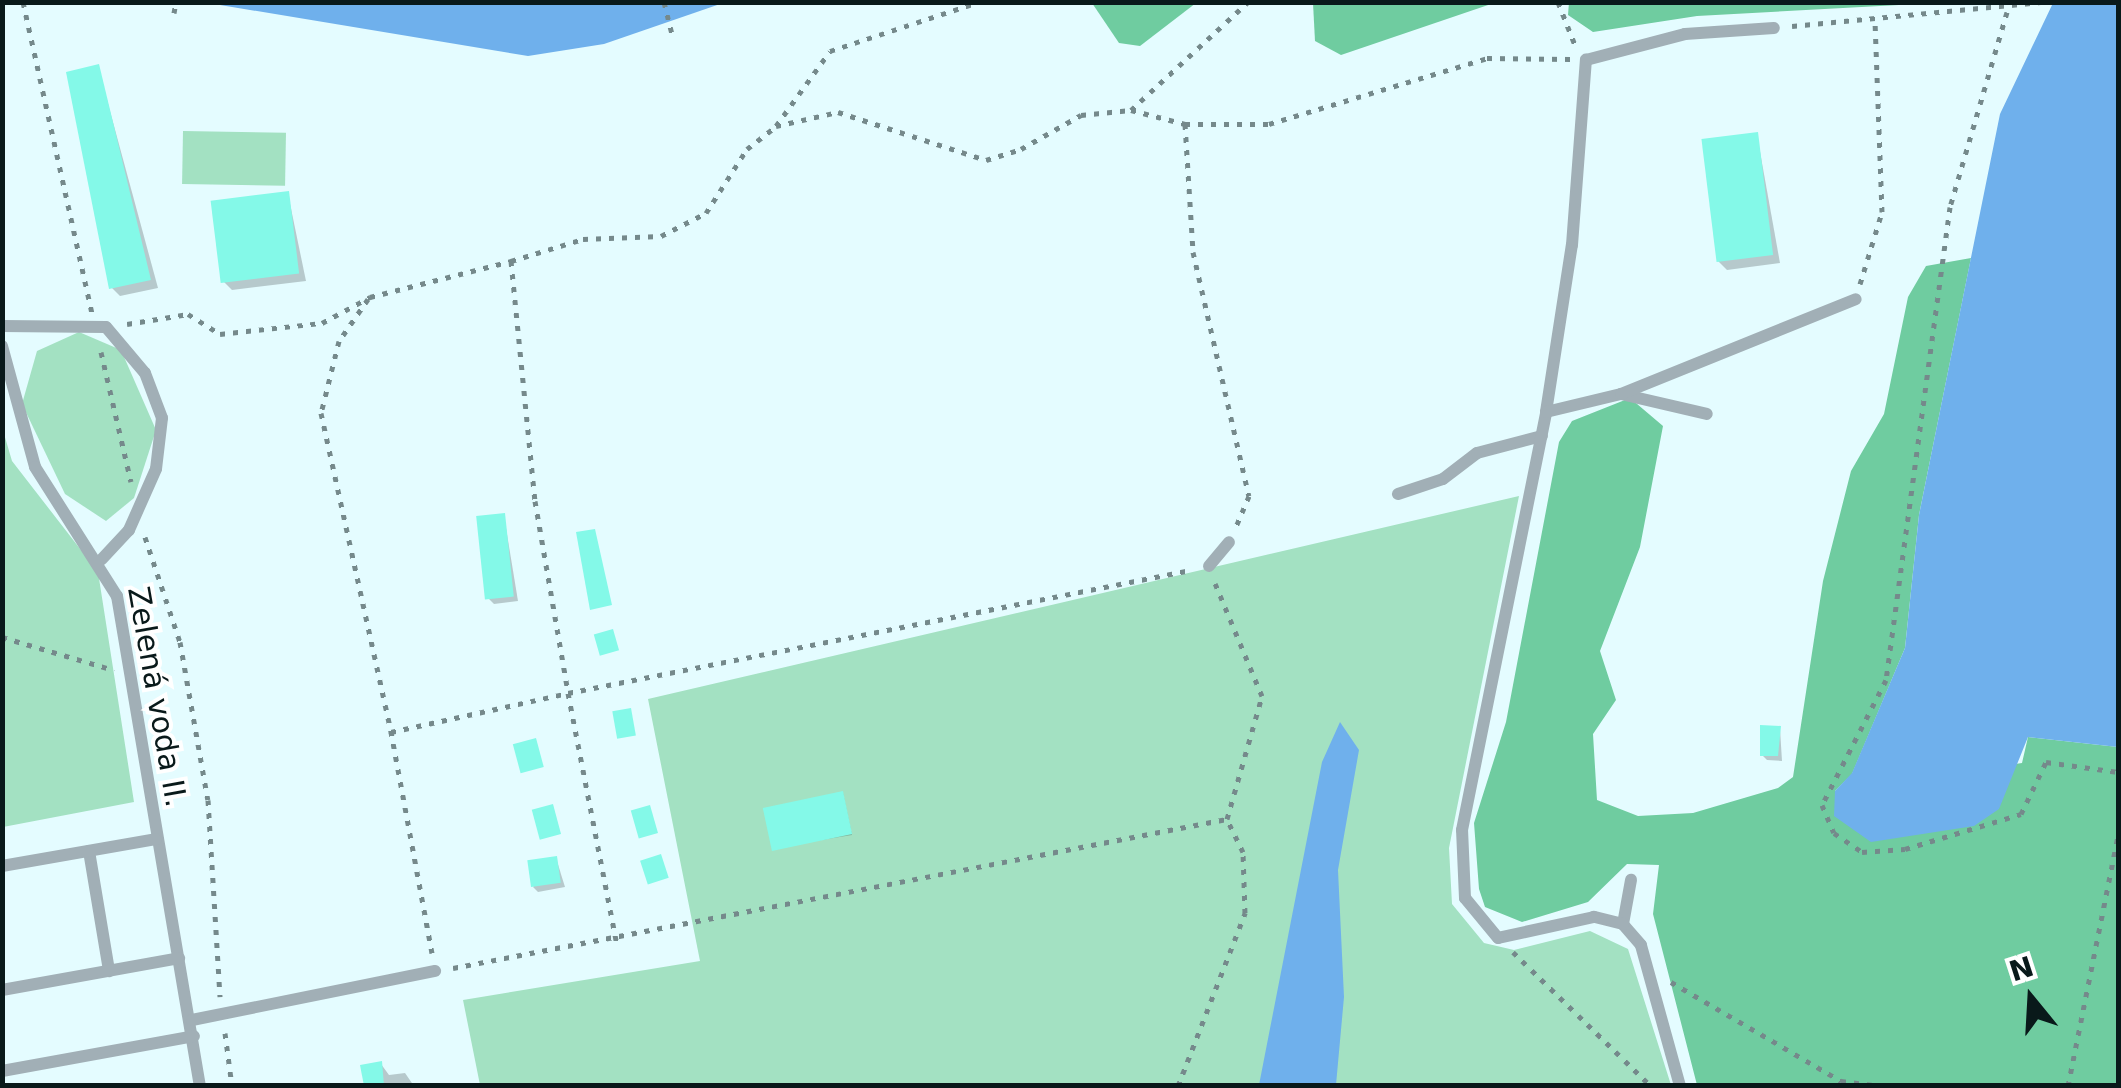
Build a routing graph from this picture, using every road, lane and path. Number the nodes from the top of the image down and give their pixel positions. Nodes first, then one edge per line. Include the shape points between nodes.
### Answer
1 (23, 2) edge
2 (176, 2) edge
3 (664, 2) edge
4 (978, 2) edge
5 (1248, 2) edge
6 (1558, 2) edge
7 (2044, 2) edge
8 (2007, 12) junction
9 (174, 13) dead end
10 (1875, 21) junction
11 (1774, 28) joint
12 (672, 34) dead end
13 (1586, 60) junction
14 (1131, 110) junction
15 (1185, 124) junction
16 (776, 126) junction
17 (511, 261) junction
18 (370, 297) junction
19 (1856, 300) joint
20 (92, 312) dead end
21 (2, 326) edge
22 (101, 330) junction
23 (2, 346) edge
24 (1621, 394) junction
25 (1546, 412) junction
26 (1707, 414) dead end
27 (1542, 436) junction
28 (131, 483) dead end
29 (1398, 494) dead end
30 (1229, 542) joint
31 (149, 551) dead end
32 (102, 558) junction
33 (1208, 566) junction
34 (2, 637) edge
35 (132, 674) junction
36 (568, 694) junction
37 (390, 732) junction
38 (2118, 772) edge
39 (1228, 819) junction
40 (2118, 836) edge
41 (156, 839) junction
42 (88, 851) junction
43 (2, 866) edge
44 (1631, 880) dead end
45 (1623, 924) junction
46 (1498, 938) junction
47 (617, 944) junction
48 (180, 958) junction
49 (109, 971) junction
50 (435, 971) junction
51 (1653, 982) junction
52 (2, 990) edge
53 (219, 991) dead end
54 (192, 1020) junction
55 (194, 1036) junction
56 (225, 1037) dead end
57 (2, 1072) edge
58 (200, 1086) edge
59 (232, 1086) edge
60 (1178, 1086) edge
61 (1650, 1086) edge
62 (1680, 1086) edge
63 (1882, 1086) edge
64 (2068, 1086) edge

1 - 20 path
2 - 9 path
3 - 12 path
4 - 16 path via 830,51
5 - 14 path
6 - 13 path
7 - 8 path
8 - 10 path
8 - 38 path via 1950,206 1886,680 1822,805 1834,833 1862,852 1905,848 2020,814 2046,762
10 - 11 path
10 - 19 path via 1882,212
11 - 13 lane via 1669,37
13 - 15 path via 1487,58 1269,124
13 - 25 lane via 1572,245
14 - 15 path
14 - 16 path via 1081,116 986,160 838,112
15 - 30 path via 1193,252 1249,496
16 - 17 path via 746,149 706,212 662,236 583,240
17 - 18 path
17 - 36 path via 535,501
18 - 22 path via 322,322 220,334 188,314
18 - 37 path via 339,341 321,413
19 - 24 lane
21 - 22 lane
22 - 28 path
22 - 32 lane via 133,349 162,418 138,514
23 - 32 lane, Zelená voda II. via 35,467
24 - 25 lane
24 - 26 lane
25 - 27 lane
27 - 29 lane via 1477,452 1443,479
27 - 46 lane via 1462,830 1465,898
30 - 33 lane
31 - 53 path via 180,642 208,800
32 - 35 lane, Zelená voda II.
33 - 36 path
33 - 39 path via 1262,696
34 - 35 path
35 - 41 lane, Zelená voda II.
36 - 37 path
36 - 47 path
37 - 50 path
39 - 47 path
39 - 60 path via 1243,852 1244,913
40 - 64 path
41 - 42 lane
41 - 48 lane, Zelená voda II.
42 - 43 lane
42 - 49 lane
44 - 45 lane
45 - 46 lane via 1594,917
45 - 51 lane
46 - 61 path
47 - 50 path
48 - 49 lane
48 - 54 lane, Zelená voda II.
49 - 52 lane
50 - 54 lane
51 - 62 lane
51 - 63 path via 1702,995 1841,1081
54 - 55 lane, Zelená voda II.
55 - 57 lane
55 - 58 lane, Zelená voda II.
56 - 59 path

